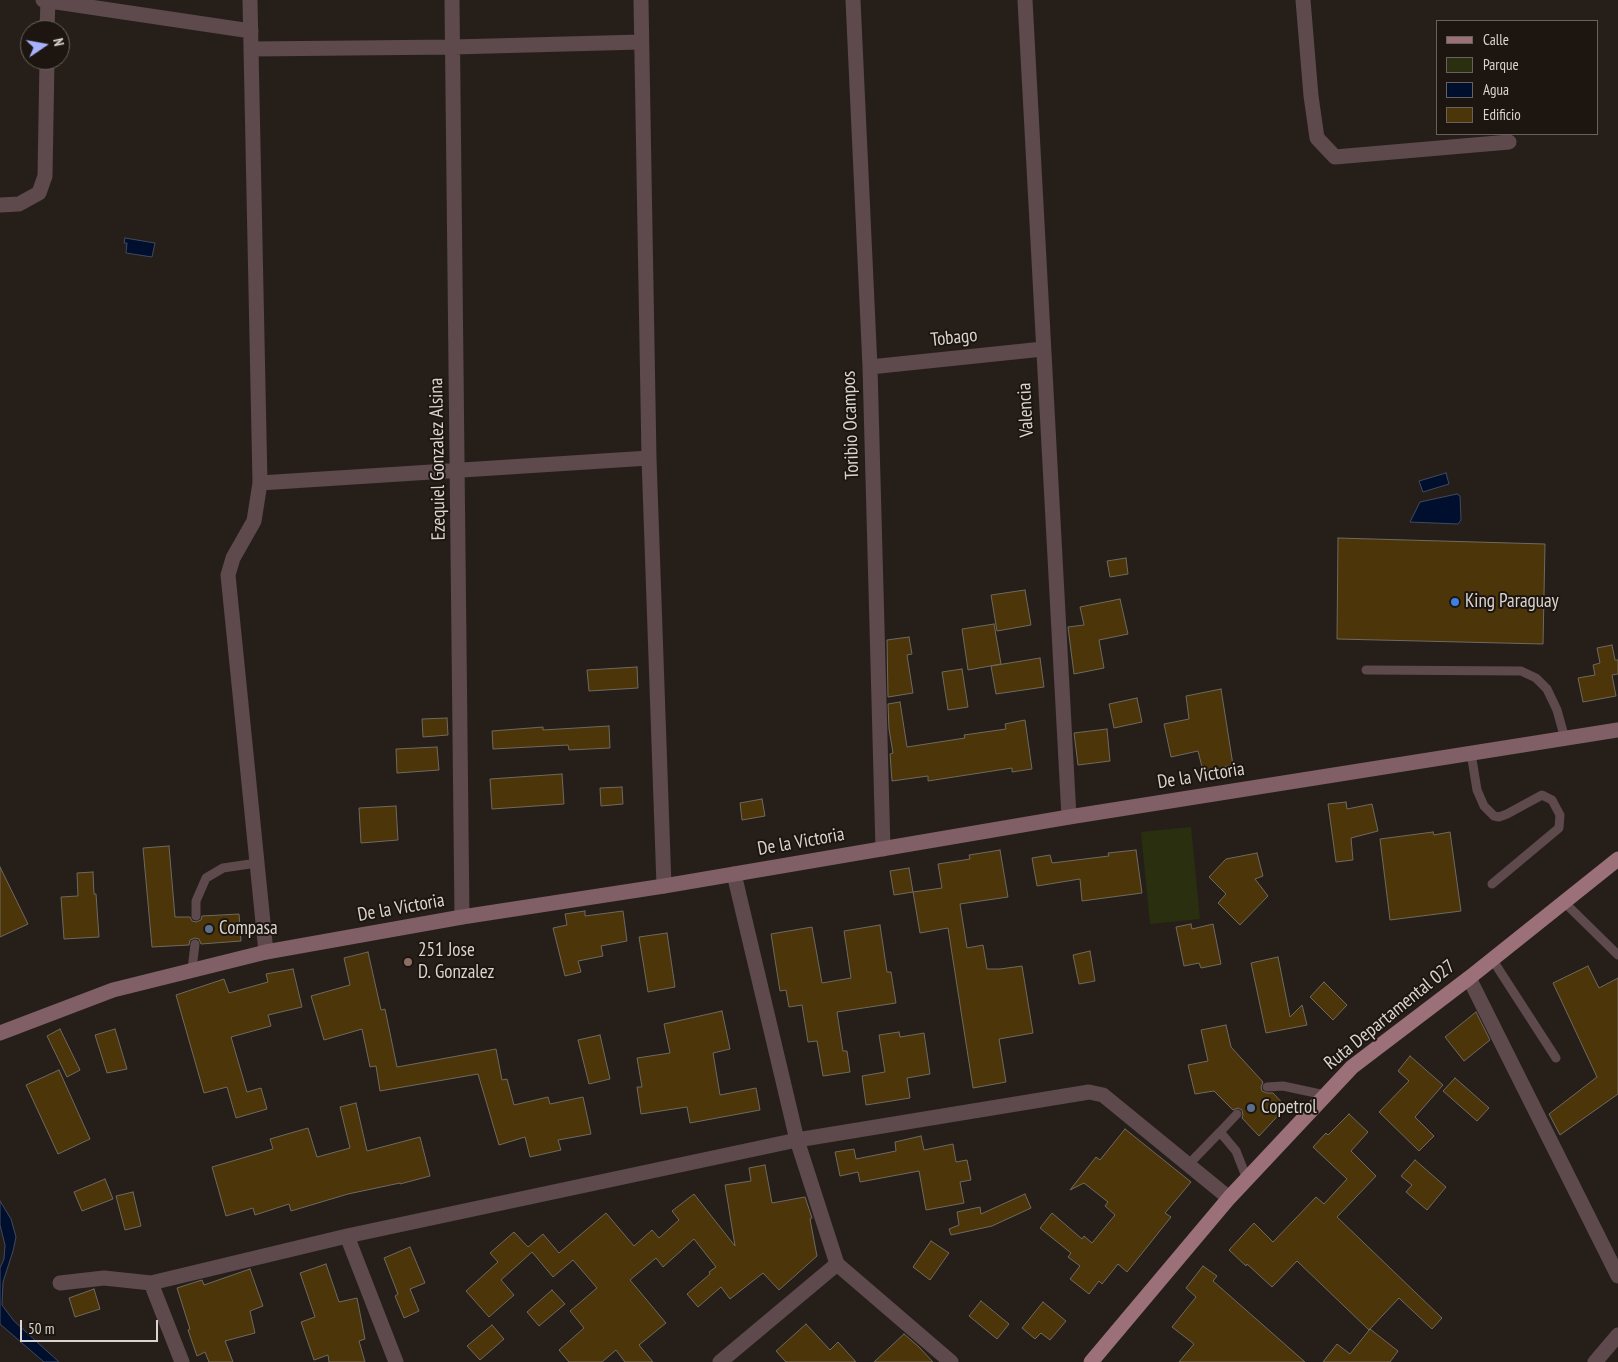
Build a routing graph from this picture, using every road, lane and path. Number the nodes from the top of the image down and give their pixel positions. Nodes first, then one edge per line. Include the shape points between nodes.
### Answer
1 (46, 0) edge
2 (250, 0) edge
3 (452, 0) edge
4 (641, 0) edge
5 (853, 0) edge
6 (1024, 0) edge
7 (1303, 0) edge
8 (47, 20) edge
9 (251, 31) junction
10 (641, 42) junction
11 (453, 47) junction
12 (252, 49) junction
13 (47, 70) edge
14 (1509, 142) dead end
15 (0, 205) edge
16 (1043, 349) junction
17 (870, 367) junction
18 (649, 458) junction
19 (458, 470) junction
20 (260, 482) junction
21 (1366, 670) dead end
22 (1618, 730) edge
23 (1565, 739) junction
24 (1471, 754) junction
25 (1069, 817) junction
26 (883, 849) junction
27 (1618, 858) edge
28 (257, 863) junction
29 (734, 874) junction
30 (1492, 884) dead end
31 (664, 886) junction
32 (1564, 902) junction
33 (196, 916) dead end
34 (462, 917) junction
35 (195, 944) dead end
36 (266, 952) junction
37 (1618, 956) edge
38 (1492, 959) junction
39 (192, 969) junction
40 (1469, 978) junction
41 (0, 1033) edge
42 (1556, 1058) dead end
43 (1267, 1087) dead end
44 (1325, 1095) junction
45 (1237, 1114) dead end
46 (1220, 1132) junction
47 (797, 1140) junction
48 (1188, 1165) junction
49 (1247, 1179) junction
50 (1229, 1198) junction
51 (347, 1236) junction
52 (837, 1264) junction
53 (1618, 1276) edge
54 (60, 1283) dead end
55 (151, 1283) junction
56 (1618, 1335) edge
57 (182, 1362) edge
58 (396, 1362) edge
59 (720, 1362) edge
60 (951, 1362) edge
61 (1091, 1362) edge
62 (1595, 1362) edge

1 - 8 street
1 - 9 street
2 - 9 street
3 - 11 street, Ezequiel Gonzalez Alsina
4 - 10 street
5 - 17 street, Toribio Ocampos
6 - 16 street, Valencia
7 - 14 street via 1317,138 1335,157
9 - 12 street
10 - 11 street
10 - 18 street
11 - 12 street
11 - 19 street, Ezequiel Gonzalez Alsina
12 - 20 street
13 - 15 street via 45,176 39,193 19,204
16 - 17 street, Tobago
16 - 25 street, Valencia
17 - 26 street, Toribio Ocampos
18 - 19 street
18 - 31 street
19 - 20 street
19 - 34 street, Ezequiel Gonzalez Alsina
20 - 28 street via 254,521 233,558 228,575
21 - 23 lane via 1521,671 1536,678 1547,689
22 - 23 main road, De la Victoria
23 - 24 main road, De la Victoria
24 - 25 main road, De la Victoria
24 - 30 lane via 1477,790 1484,806 1494,816 1507,814 1542,795 1552,800 1560,815 1559,828
25 - 26 main road, De la Victoria
26 - 29 main road, De la Victoria
27 - 32 main road, Ruta Departamental 027
28 - 33 lane via 223,868 206,878 196,901
28 - 36 street
29 - 31 main road, De la Victoria
29 - 47 street
31 - 34 main road, De la Victoria
32 - 37 lane
32 - 38 main road, Ruta Departamental 027
34 - 36 main road, De la Victoria
35 - 39 lane
36 - 39 main road, De la Victoria
38 - 40 main road, Ruta Departamental 027
38 - 42 lane
39 - 41 main road, De la Victoria via 113,990
40 - 44 main road, Ruta Departamental 027 via 1352,1067
40 - 53 street
43 - 44 lane via 1282,1086
44 - 49 main road, Ruta Departamental 027
45 - 46 lane
46 - 48 lane
46 - 49 lane via 1236,1151
47 - 48 street via 1088,1092 1103,1095
47 - 51 street
47 - 52 street
48 - 50 street
49 - 50 main road, Ruta Departamental 027
50 - 61 main road, Ruta Departamental 027
51 - 55 street
51 - 58 street
52 - 59 street
52 - 60 street
54 - 55 street via 104,1278
55 - 57 street
56 - 62 street

